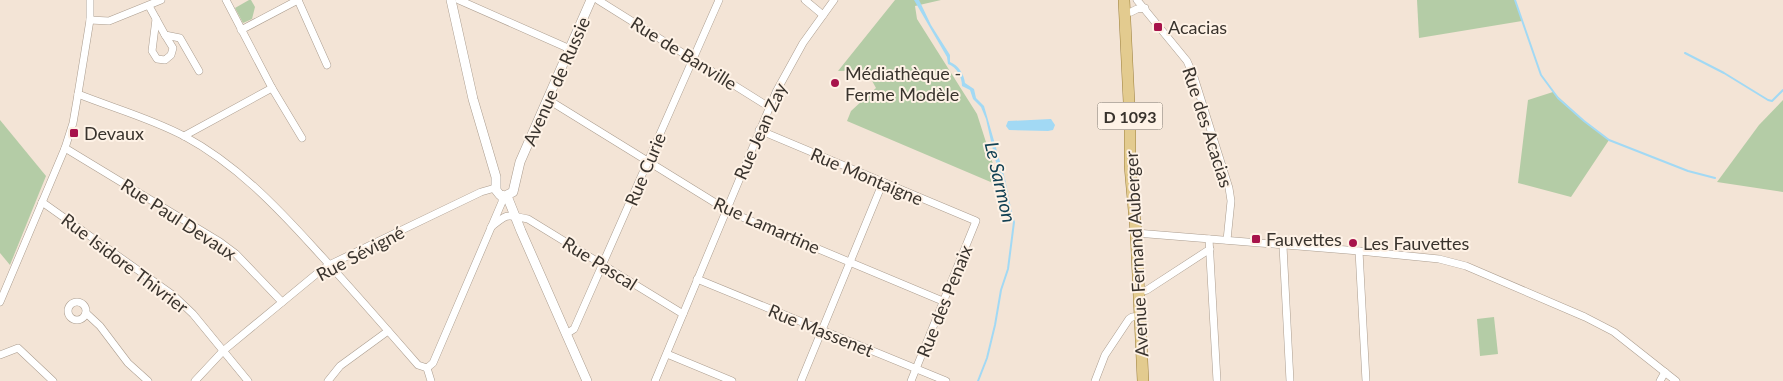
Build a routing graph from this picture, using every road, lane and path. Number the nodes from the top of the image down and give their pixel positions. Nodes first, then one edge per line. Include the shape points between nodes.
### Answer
1 (90, 0) edge
2 (161, 0) edge
3 (226, 0) edge
4 (298, 0) edge
5 (451, 0) edge
6 (459, 0) edge
7 (591, 0) edge
8 (598, 0) edge
9 (719, 0) edge
10 (805, 0) edge
11 (834, 0) edge
12 (1124, 0) edge
13 (1131, 0) edge
14 (1137, 0) edge
15 (148, 6) junction
16 (1145, 8) junction
17 (1131, 12) junction
18 (824, 15) junction
19 (156, 19) junction
20 (90, 20) junction
21 (241, 30) junction
22 (165, 35) junction
23 (570, 50) junction
24 (693, 58) junction
25 (327, 65) dead end
26 (1128, 67) junction
27 (199, 71) dead end
28 (272, 88) junction
29 (78, 94) junction
30 (547, 99) junction
31 (769, 107) junction
32 (759, 130) junction
33 (184, 136) junction
34 (302, 138) dead end
35 (65, 148) junction
36 (648, 161) junction
37 (503, 182) junction
38 (883, 182) junction
39 (505, 196) junction
40 (42, 202) junction
41 (726, 210) junction
42 (514, 216) junction
43 (976, 221) joint
44 (491, 227) junction
45 (1136, 233) junction
46 (1209, 239) junction
47 (1227, 240) junction
48 (1283, 246) junction
49 (1210, 248) junction
50 (1359, 251) junction
51 (850, 262) junction
52 (329, 265) junction
53 (603, 265) junction
54 (697, 278) junction
55 (1139, 292) junction
56 (0, 302) edge
57 (282, 302) junction
58 (945, 302) junction
59 (86, 313) dead end
60 (683, 314) junction
61 (1140, 316) junction
62 (822, 330) junction
63 (388, 331) junction
64 (566, 334) junction
65 (223, 351) junction
66 (667, 354) junction
67 (0, 355) edge
68 (427, 368) junction
69 (917, 369) junction
70 (1664, 372) junction
71 (53, 381) edge
72 (148, 381) edge
73 (195, 381) edge
74 (248, 381) edge
75 (328, 381) edge
76 (431, 381) edge
77 (588, 381) edge
78 (655, 381) edge
79 (732, 381) edge
80 (801, 381) edge
81 (912, 381) edge
82 (946, 381) edge
83 (1094, 381) edge
84 (1143, 381) edge
85 (1217, 381) edge
86 (1290, 381) edge
87 (1366, 381) edge
88 (1660, 381) edge
89 (1676, 381) edge

1 - 20 street
2 - 15 street
3 - 21 street
4 - 21 street
4 - 25 street
5 - 37 street via 473,99 494,169
6 - 23 street
7 - 23 street, Avenue de Russie
8 - 24 street, Rue de Banville
9 - 24 street, Rue Curie
10 - 18 street
11 - 18 street, Rue Jean Zay
12 - 26 main road, Avenue Fernand Auberger / D 1093
13 - 17 main road, Avenue Fernand Auberger / D 1093
14 - 16 street, Rue des Acacias
15 - 19 street
15 - 20 street via 109,21
16 - 17 street
16 - 47 street, Rue des Acacias via 1179,50 1194,77 1229,188
17 - 26 main road, Avenue Fernand Auberger / D 1093
18 - 31 street, Rue Jean Zay via 787,70
19 - 22 street
19 - 22 street via 152,51 157,58 165,60 171,56 173,48
20 - 29 street
21 - 28 street
22 - 27 street via 180,38
23 - 30 street, Avenue de Russie
24 - 31 street, Rue de Banville
24 - 36 street, Rue Curie
26 - 45 main road, Avenue Fernand Auberger / D 1093 via 1130,166
28 - 33 street
28 - 34 street
29 - 33 street via 138,115
29 - 35 street
30 - 36 street, Rue Lamartine
30 - 37 street, Avenue de Russie via 520,162
31 - 32 street, Rue Jean Zay
32 - 38 street, Rue Montaigne
32 - 41 street, Rue Jean Zay
33 - 52 street via 251,183
35 - 40 street
35 - 57 street, Rue Paul Devaux via 231,250
36 - 41 street, Rue Lamartine
36 - 53 street, Rue Curie
37 - 39 street via 497,192
37 - 39 street, Avenue de Russie via 512,192
37 - 52 street, Rue Sévigné
38 - 43 street, Rue Montaigne
38 - 51 street
39 - 42 street
39 - 44 street
40 - 56 street
40 - 65 street, Rue Isidore Thivrier via 173,295
41 - 51 street, Rue Lamartine
41 - 54 street, Rue Jean Zay
42 - 44 street via 509,214
42 - 53 street, Rue Pascal via 528,219
42 - 64 street
43 - 58 street, Rue des Penaix
44 - 68 street via 433,364
45 - 46 street
45 - 55 main road, Avenue Fernand Auberger / D 1093
46 - 47 street
46 - 49 street
47 - 48 street
48 - 50 street
48 - 86 street
49 - 55 street via 1147,290
49 - 85 street
50 - 70 street via 1440,259 1466,266 1614,332
50 - 87 street
51 - 58 street, Rue Lamartine
51 - 62 street
52 - 57 street, Rue Sévigné
52 - 63 street
53 - 60 street, Rue Pascal
53 - 64 street, Rue Curie via 574,329
54 - 60 street, Rue Jean Zay
54 - 62 street, Rue Massenet
55 - 61 main road, Avenue Fernand Auberger / D 1093
57 - 65 street, Rue Sévigné
58 - 69 street, Rue des Penaix
59 - 72 street via 128,363
60 - 66 street, Rue Jean Zay
61 - 83 street via 1129,319 1105,355
61 - 84 main road, Avenue Fernand Auberger / D 1093
62 - 69 street, Rue Massenet
62 - 80 street
63 - 68 street via 418,365
63 - 75 street via 340,366
64 - 77 street
65 - 73 street, Rue Sévigné
65 - 74 street, Rue Isidore Thivrier
66 - 78 street, Rue Jean Zay
66 - 79 street
67 - 71 street via 18,348
68 - 76 street
69 - 81 street, Rue des Penaix
69 - 82 street, Rue Massenet
70 - 88 street
70 - 89 street

